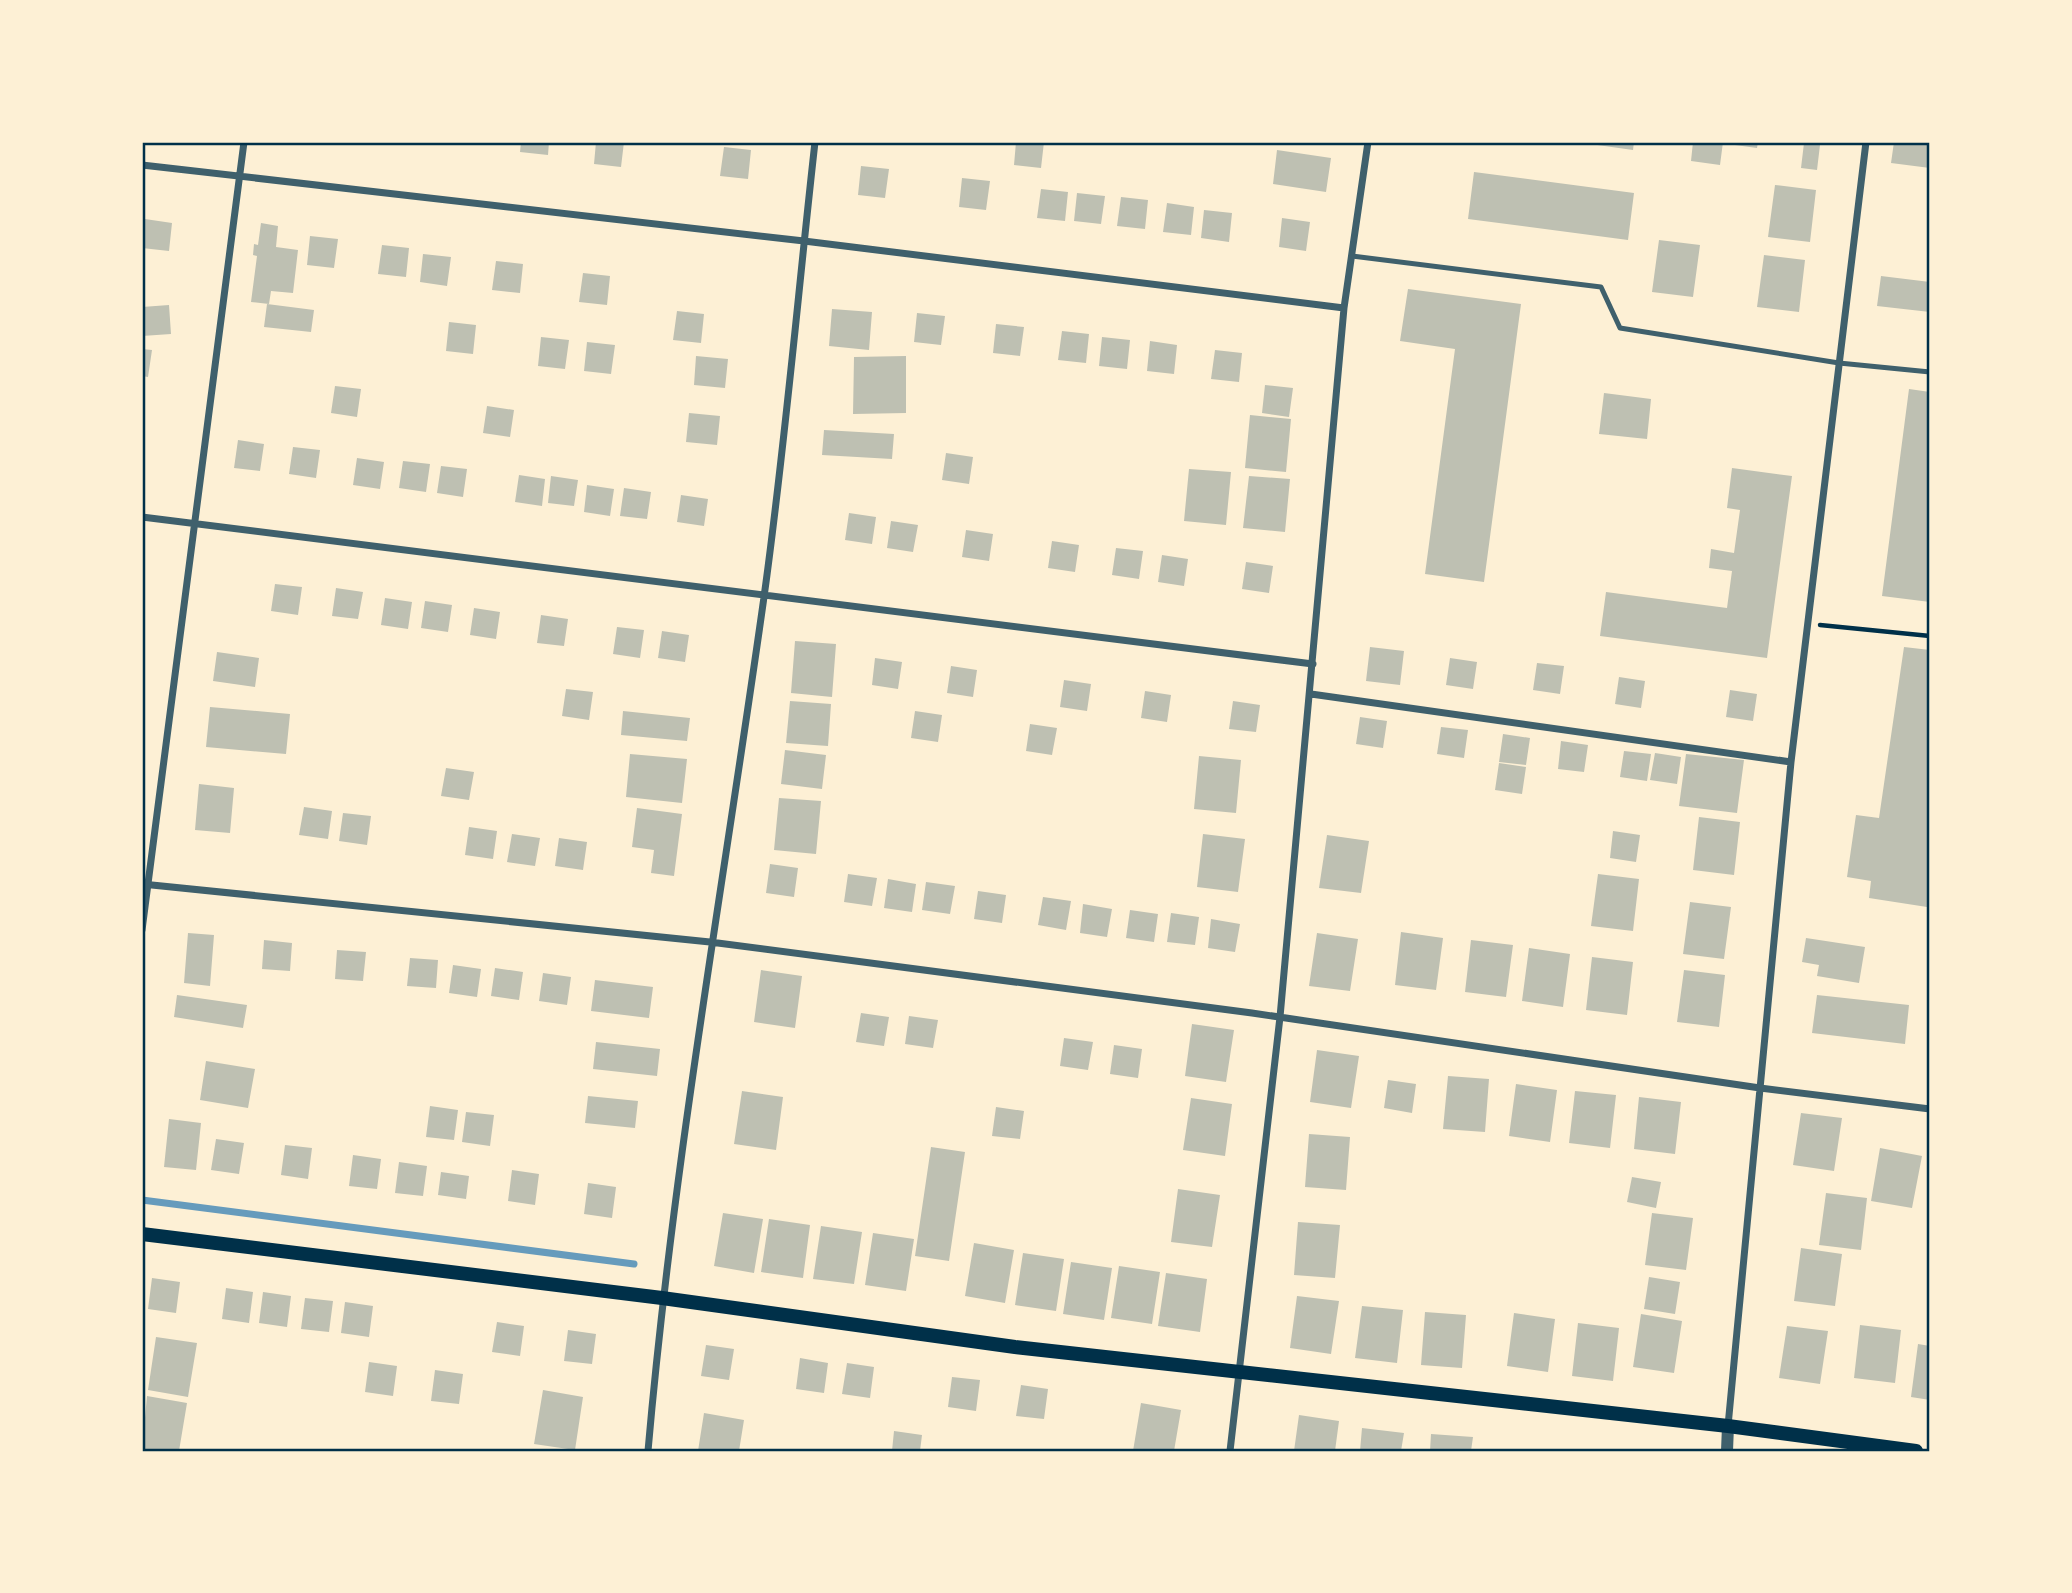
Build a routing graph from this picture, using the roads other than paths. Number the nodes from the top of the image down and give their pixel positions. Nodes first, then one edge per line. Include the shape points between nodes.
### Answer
1 (244, 142) edge
2 (815, 142) edge
3 (1368, 142) edge
4 (1866, 142) edge
5 (142, 165) edge
6 (239, 177) junction
7 (804, 241) junction
8 (1352, 256) junction
9 (1344, 307) junction
10 (1839, 363) junction
11 (1930, 372) edge
12 (142, 517) edge
13 (194, 524) junction
14 (764, 595) junction
15 (1313, 664) junction
16 (1311, 694) junction
17 (1791, 762) junction
18 (145, 884) edge
19 (142, 930) edge
20 (710, 942) junction
21 (1280, 1017) junction
22 (1760, 1088) junction
23 (1930, 1109) edge
24 (142, 1234) edge
25 (662, 1298) junction
26 (1238, 1372) junction
27 (1728, 1426) junction
28 (648, 1451) edge
29 (1230, 1451) edge
30 (1727, 1451) edge
31 (1916, 1451) edge

1 - 6 street
2 - 7 street
3 - 8 street
4 - 10 street
5 - 6 street
6 - 7 street
6 - 13 street
7 - 9 street
7 - 14 street
8 - 9 street
8 - 10 lane via 1601,287 1620,328
9 - 15 street
10 - 11 lane
10 - 17 street
12 - 13 street
13 - 14 street
13 - 18 street
14 - 15 street
14 - 20 street
15 - 16 street
16 - 17 street
16 - 21 street
17 - 22 street
18 - 19 street
18 - 20 street
20 - 21 street
20 - 25 street
21 - 22 street
21 - 26 street
22 - 23 street
22 - 27 street
24 - 25 main road
25 - 26 main road via 1015,1347
25 - 28 street
26 - 27 main road
26 - 29 street
27 - 30 street
27 - 31 main road

